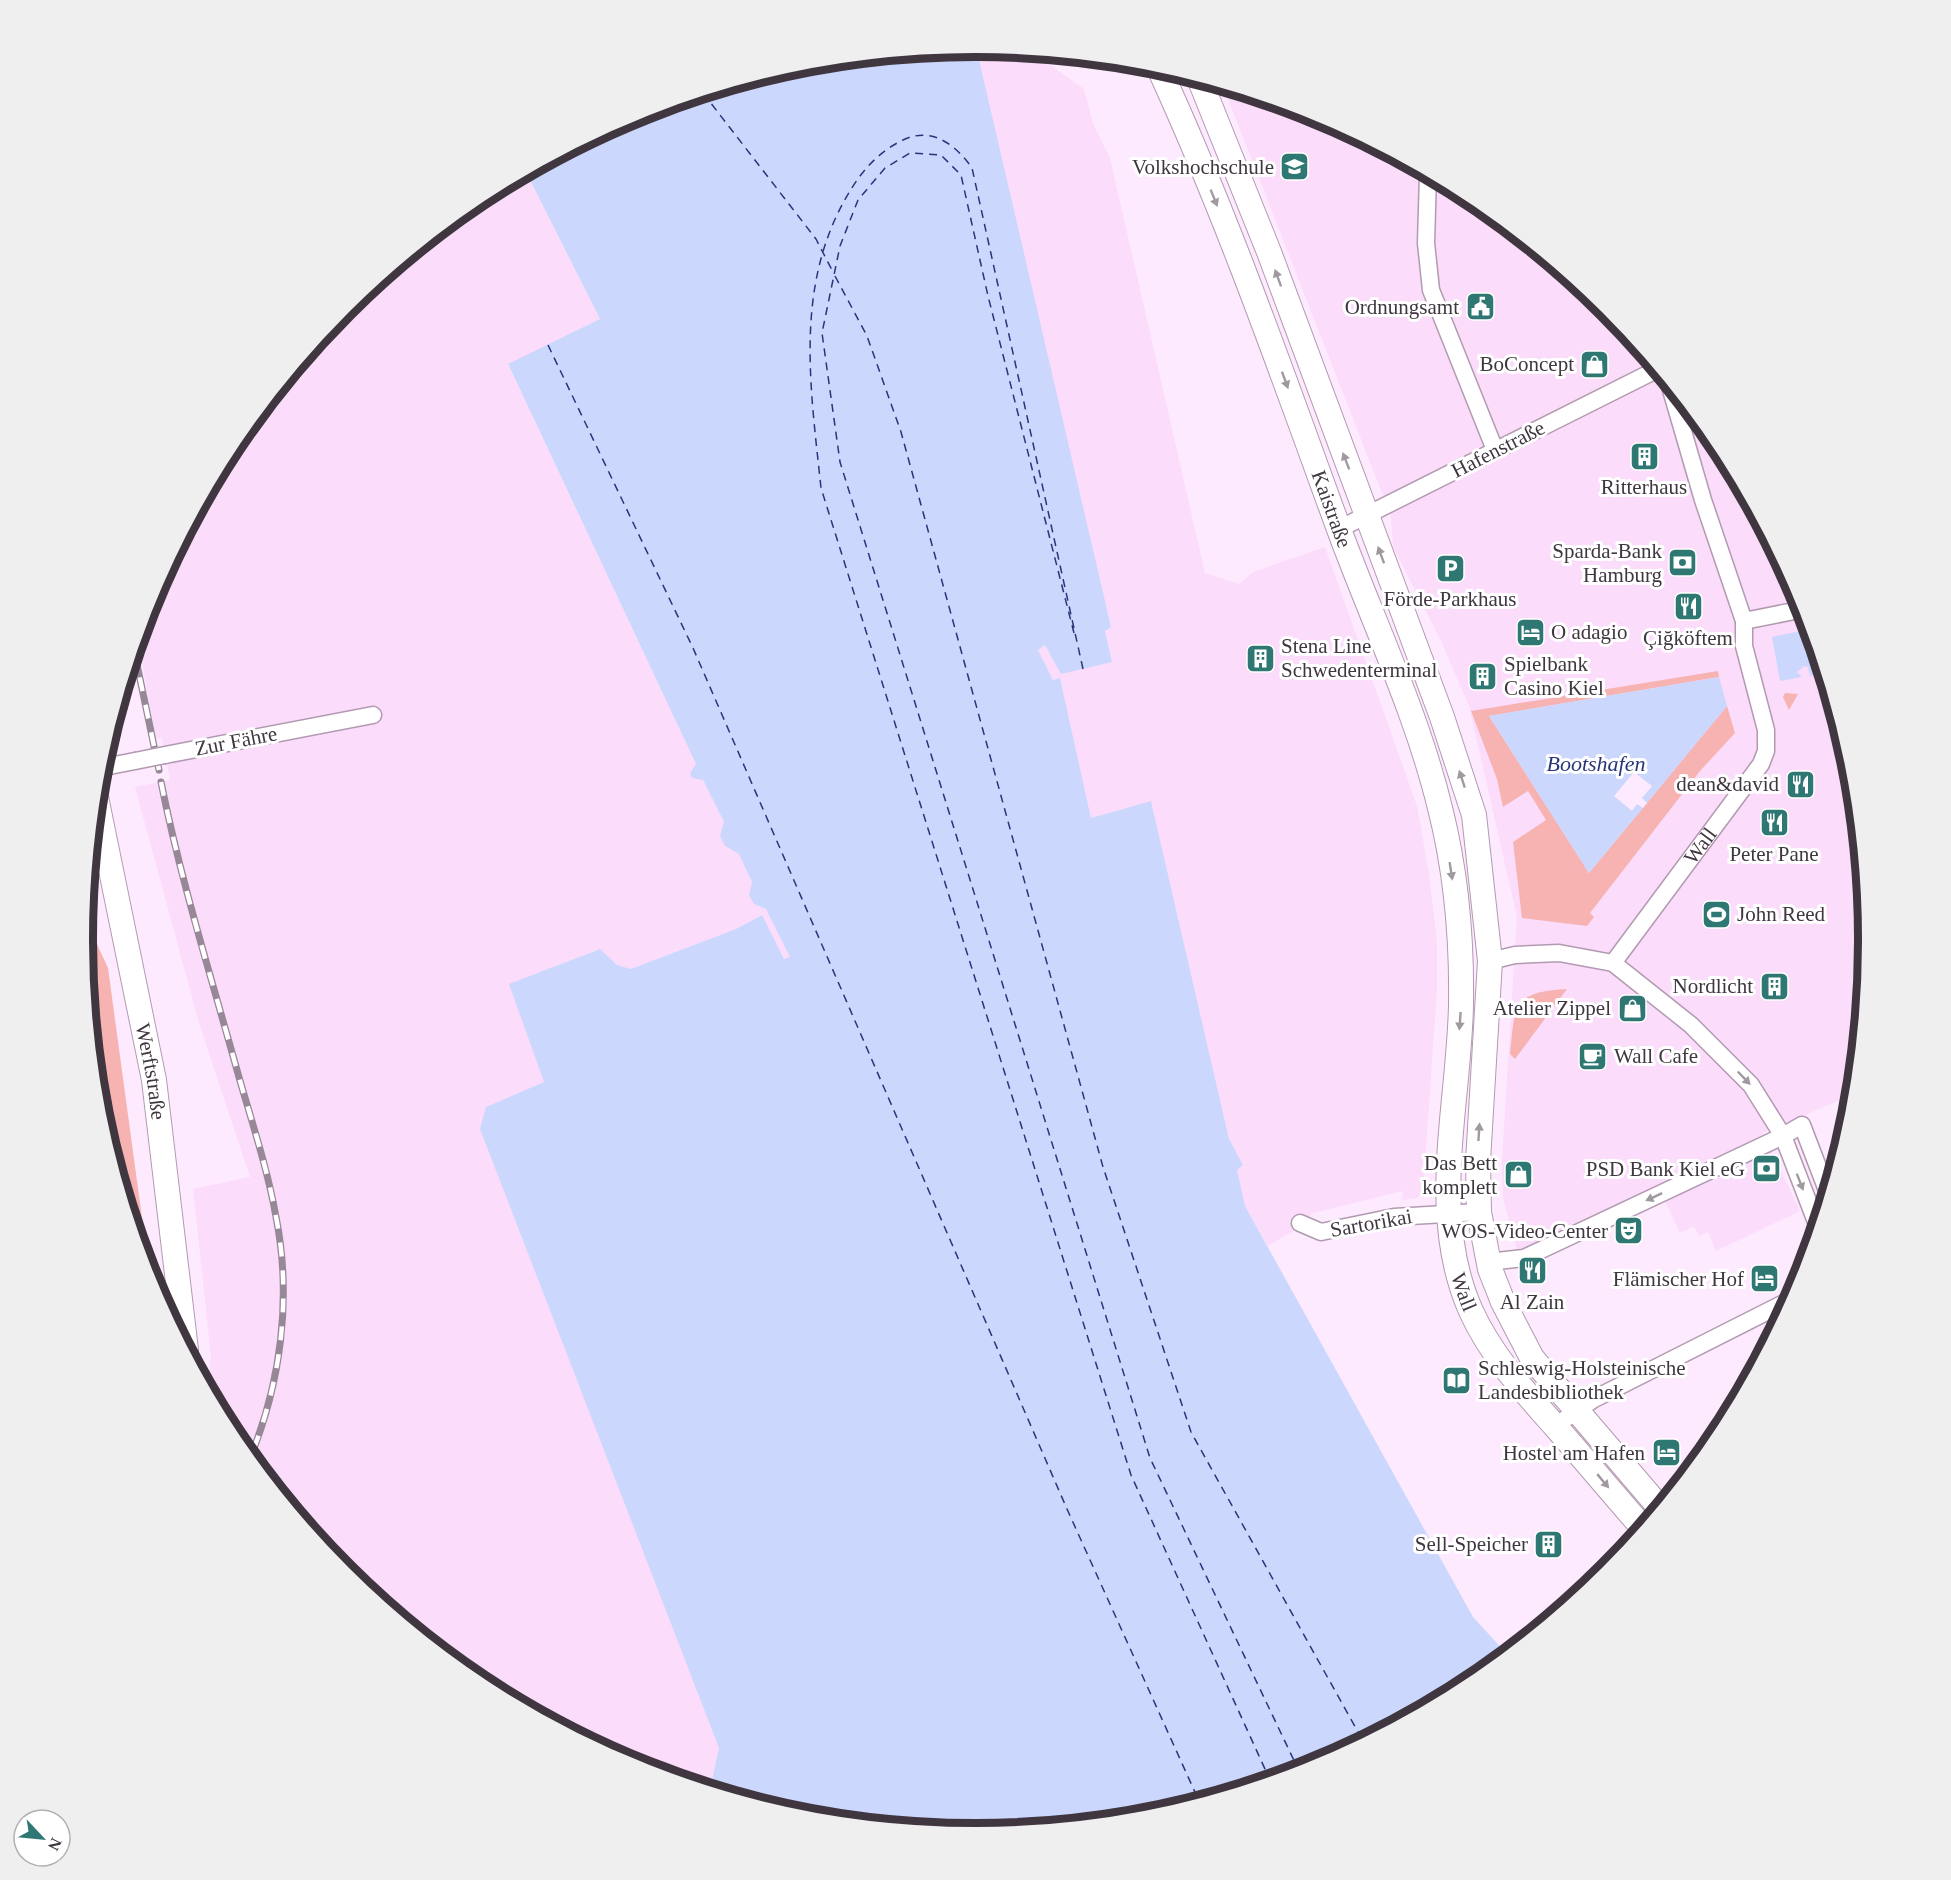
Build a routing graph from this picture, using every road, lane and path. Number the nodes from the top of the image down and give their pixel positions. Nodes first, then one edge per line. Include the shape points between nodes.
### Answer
1 (1163, 77) edge
2 (1202, 87) edge
3 (1428, 182) edge
4 (1651, 372) edge
5 (1673, 399) edge
6 (1494, 450) junction
7 (1367, 516) junction
8 (1339, 529) junction
9 (1794, 611) edge
10 (1744, 621) junction
11 (373, 715) dead end
12 (110, 766) edge
13 (101, 821) edge
14 (1461, 962) junction
15 (1490, 962) junction
16 (1613, 963) junction
17 (1783, 1137) junction
18 (1824, 1182) edge
19 (1479, 1212) junction
20 (1448, 1214) junction
21 (1814, 1217) edge
22 (1300, 1223) dead end
23 (1488, 1262) junction
24 (1778, 1306) edge
25 (184, 1330) edge
26 (1576, 1411) junction
27 (1555, 1426) junction
28 (1655, 1503) edge
29 (1638, 1523) edge

1 -> 8 main road, Kaistraße via 1265,324
7 -> 2 main road, Kaistraße
3 - 6 street via 1426,243 1431,290
4 - 6 street, Hafenstraße
5 - 10 street, Wall
6 - 7 street, Hafenstraße
7 - 8 street, Hafenstraße
15 -> 7 main road, Kaistraße via 1474,815
8 -> 14 main road, Kaistraße via 1431,774 1444,825
9 - 10 street
10 - 16 street, Wall via 1744,646 1764,723 1766,751 1761,764
11 - 12 street, Zur Fähre, bridge
13 - 25 main road, Werftstraße via 154,1080
14 - 15 street
14 -> 20 main road, Wall
15 - 16 street via 1528,954 1559,953
19 -> 15 main road, Wall via 1478,1161
16 -> 17 street via 1703,1036 1752,1085
17 - 18 street via 1802,1125
17 -> 21 street
17 -> 23 street via 1524,1258
19 - 20 street, Sartorikai
19 - 23 main road, Wall
20 - 22 street, Sartorikai via 1394,1216 1321,1232
20 - 27 main road, Wall via 1458,1275 1471,1310 1488,1343
23 - 26 main road, Wall via 1503,1302 1532,1358
24 - 26 street
26 - 27 street
26 - 28 main road, Wall
27 -> 29 main road, Wall

